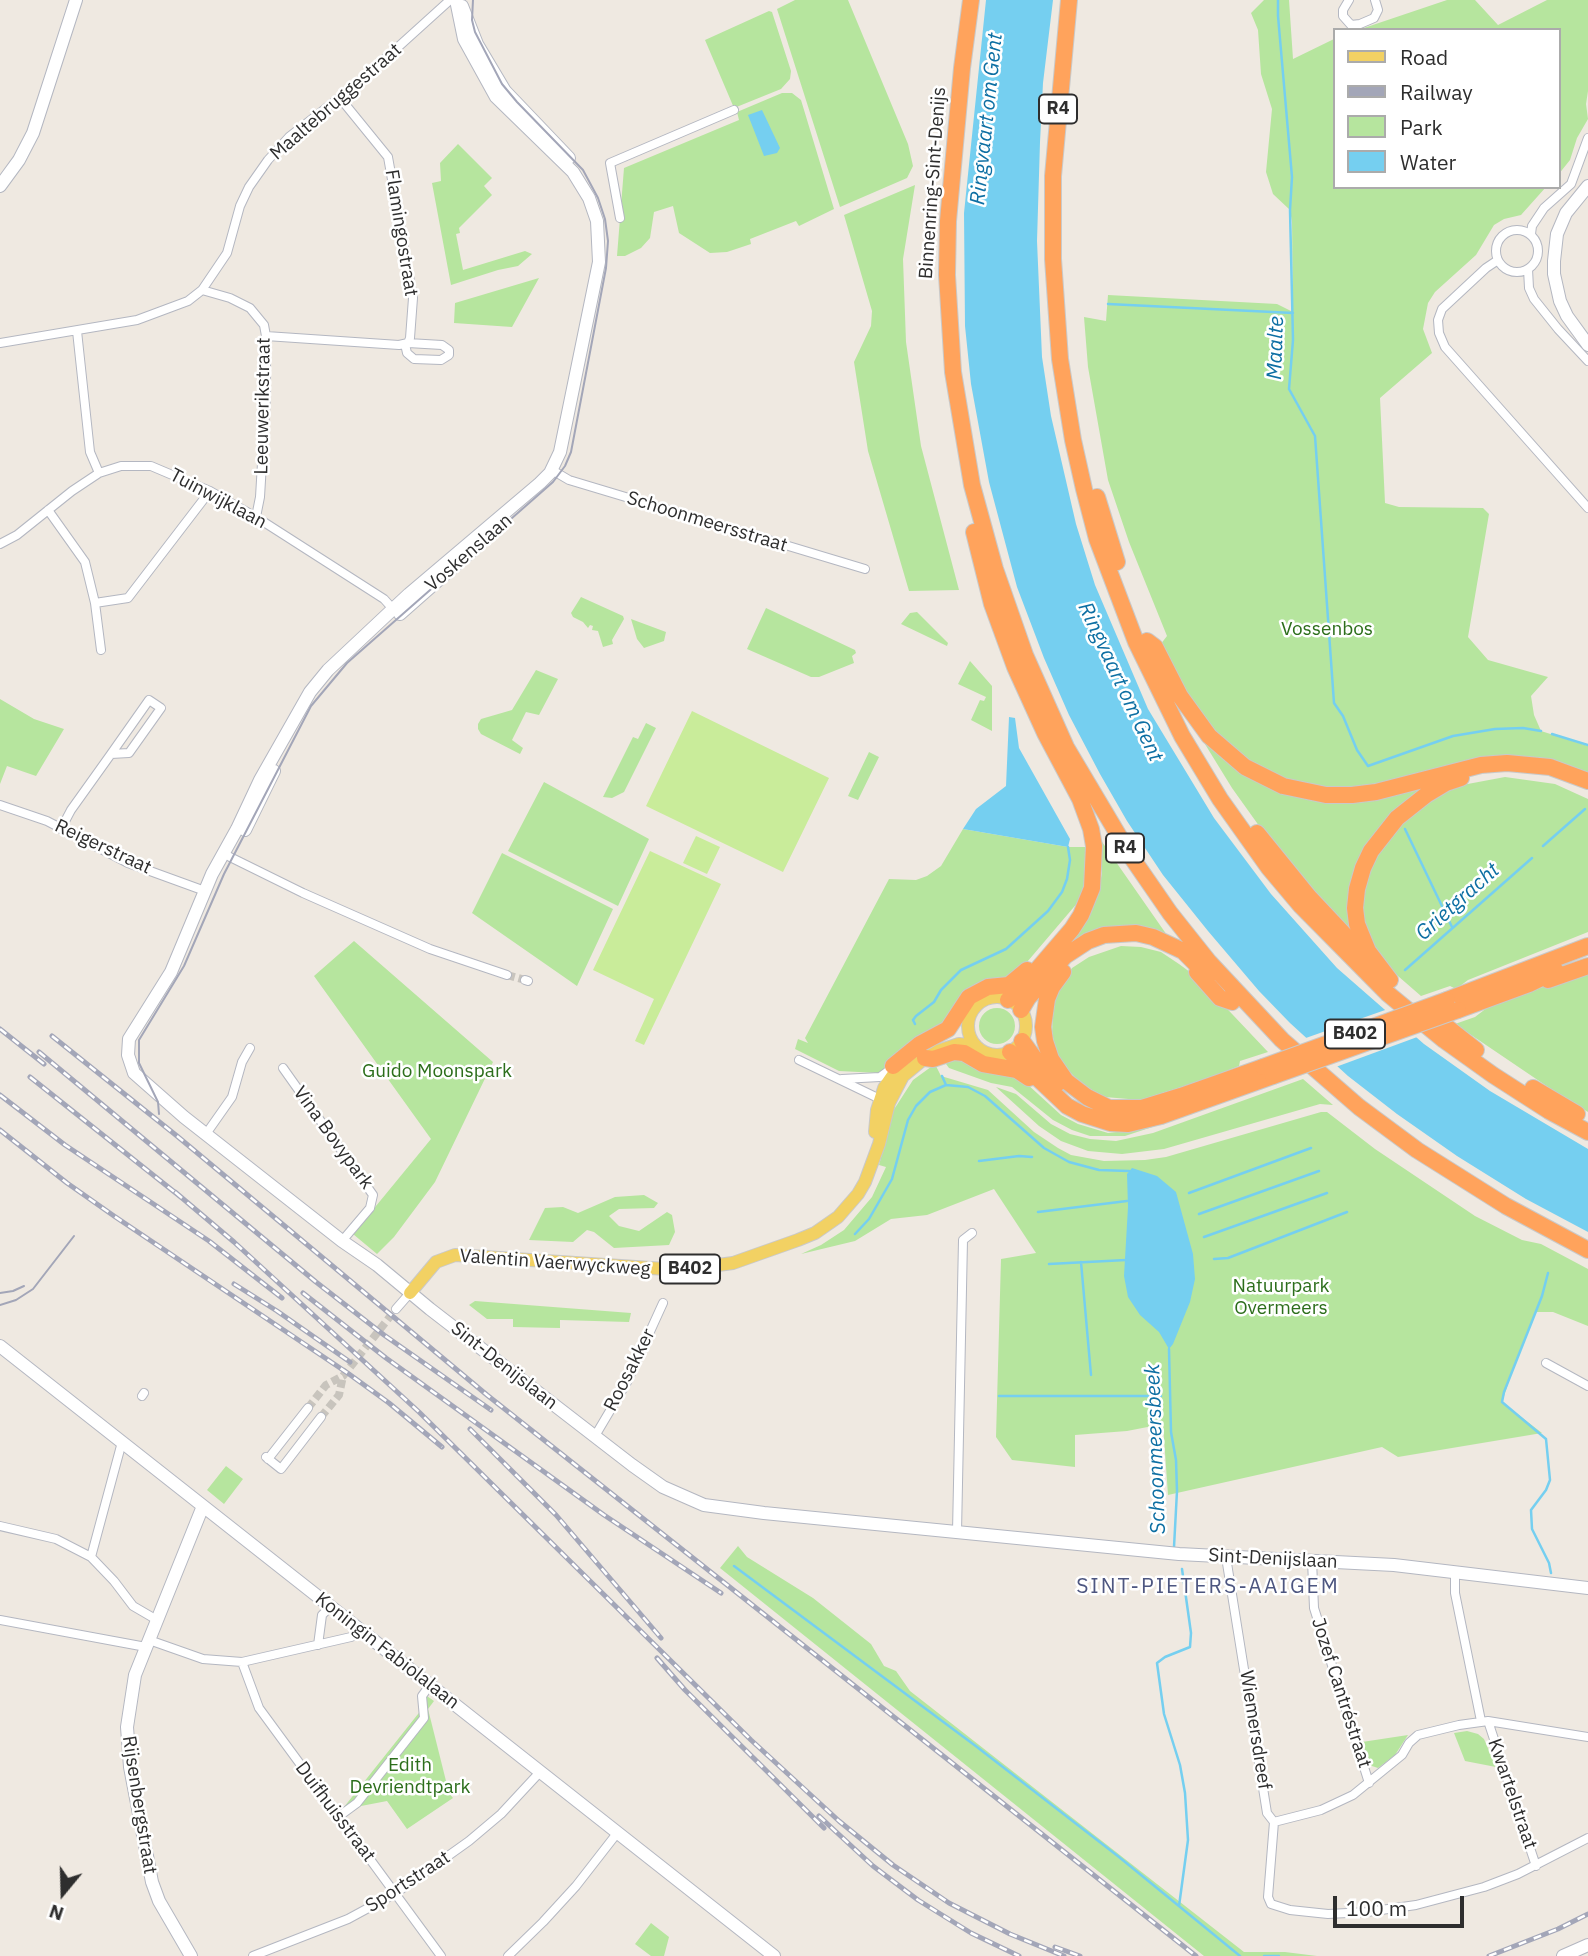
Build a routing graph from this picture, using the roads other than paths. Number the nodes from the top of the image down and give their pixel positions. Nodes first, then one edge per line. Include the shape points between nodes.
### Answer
1 (76, 0) edge
2 (450, 0) edge
3 (457, 0) edge
4 (971, 0) edge
5 (1069, 0) edge
6 (1079, 0) edge
7 (1349, 0) edge
8 (1374, 0) edge
9 (1065, 43) junction
10 (340, 98) junction
11 (734, 110) dead end
12 (1588, 138) edge
13 (0, 186) edge
14 (1588, 186) edge
15 (620, 218) dead end
16 (1531, 234) junction
17 (1498, 260) junction
18 (1528, 269) junction
19 (202, 290) junction
20 (1061, 328) junction
21 (77, 331) junction
22 (266, 336) junction
23 (0, 343) edge
24 (406, 343) junction
25 (1588, 345) edge
26 (1588, 361) edge
27 (555, 472) junction
28 (99, 473) junction
29 (972, 485) junction
30 (210, 491) junction
31 (1588, 508) edge
32 (48, 510) junction
33 (256, 517) junction
34 (0, 544) edge
35 (864, 569) dead end
36 (95, 603) junction
37 (393, 609) junction
38 (1147, 640) junction
39 (101, 650) dead end
40 (111, 754) junction
41 (1588, 781) edge
42 (1588, 792) edge
43 (0, 805) edge
44 (61, 829) junction
45 (230, 857) junction
46 (205, 891) junction
47 (1588, 939) edge
48 (1584, 951) edge
49 (1048, 957) junction
50 (1588, 966) edge
51 (507, 975) tunnel mouth
52 (1390, 981) junction
53 (1529, 984) junction
54 (1231, 1002) junction
55 (1014, 1005) junction
56 (1452, 1005) junction
57 (968, 1025) junction
58 (1022, 1041) junction
59 (976, 1046) junction
60 (128, 1048) joint
61 (250, 1048) dead end
62 (1010, 1052) junction
63 (925, 1058) junction
64 (799, 1060) dead end
65 (897, 1065) junction
66 (283, 1068) dead end
67 (1268, 1072) junction
68 (839, 1079) junction
69 (145, 1084) junction
70 (1048, 1090) junction
71 (884, 1101) junction
72 (1109, 1108) junction
73 (1583, 1116) edge
74 (1588, 1132) edge
75 (206, 1134) junction
76 (1394, 1134) junction
77 (956, 1233) dead end
78 (972, 1233) dead end
79 (963, 1240) junction
80 (342, 1241) junction
81 (1588, 1250) edge
82 (410, 1293) junction
83 (663, 1303) dead end
84 (396, 1310) tunnel mouth
85 (0, 1346) edge
86 (1546, 1363) dead end
87 (1588, 1386) edge
88 (308, 1408) tunnel mouth
89 (321, 1418) tunnel mouth
90 (595, 1436) junction
91 (122, 1442) junction
92 (203, 1506) junction
93 (0, 1526) edge
94 (957, 1532) junction
95 (91, 1557) junction
96 (1226, 1557) junction
97 (1312, 1560) junction
98 (1455, 1573) junction
99 (1588, 1588) edge
100 (330, 1606) junction
101 (0, 1620) edge
102 (157, 1620) junction
103 (362, 1632) junction
104 (148, 1644) junction
105 (318, 1645) junction
106 (242, 1662) junction
107 (430, 1685) junction
108 (1484, 1721) junction
109 (1588, 1737) edge
110 (541, 1772) junction
111 (1369, 1783) junction
112 (338, 1816) junction
113 (1274, 1822) junction
114 (618, 1832) junction
115 (1588, 1838) edge
116 (1536, 1866) junction
117 (396, 1893) junction
118 (1588, 1945) edge
119 (191, 1956) edge
120 (253, 1956) edge
121 (441, 1956) edge
122 (509, 1956) edge
123 (774, 1956) edge
124 (1563, 1956) edge

1 - 13 street via 33,133
2 - 10 street, Maaltebruggestraat
3 - 27 street, Voskenslaan via 500,84 580,170 603,220 604,268 569,451
4 - 29 highway, Binnenring-Sint-Denijs / R4 via 951,173 947,275 953,372
5 - 9 highway, R4
6 - 9 highway via 1073,36
7 - 8 street via 1343,16 1351,25 1374,18 1378,10
9 - 20 highway, R4 via 1053,187 1053,259
10 - 19 street, Maaltebruggestraat via 289,138 257,173 240,206 227,253
10 - 24 street, Flamingostraat via 388,157 413,298
11 - 15 street via 610,163
12 - 16 street via 1571,184 1544,208
14 - 25 street via 1566,213 1557,234 1554,274 1567,316
16 - 17 street via 1517,229 1504,234 1496,246
16 - 18 street via 1539,253
17 - 18 street via 1514,272
17 - 31 street via 1442,309 1438,333 1445,347
18 - 26 street via 1534,299
19 - 21 street, Maaltebruggestraat via 188,301 149,316
19 - 22 street, Leeuwerikstraat via 250,308 264,325
20 - 38 highway via 1094,486
20 - 74 highway, R4 via 1073,440 1102,551 1159,692 1220,799 1301,906 1387,993 1493,1076
21 - 23 street, Maaltebruggestraat
21 - 28 street via 90,452
22 - 24 street
22 - 33 street, Leeuwerikstraat
24 - 24 street via 407,353 414,359 441,360 449,355 442,345
27 - 35 street, Schoonmeersstraat
27 - 37 street, Voskenslaan
27 - 45 street, Voskenslaan via 326,682
28 - 30 street, Tuinwijklaan via 121,466 151,466
28 - 32 street, Tuinwijklaan
29 - 49 highway via 969,509 992,604 1015,667 1080,799 1094,846 1094,874 1086,904
29 - 76 highway, Binnenring-Sint-Denijs / R4 via 1010,615 1049,711 1132,858 1209,962 1261,1018 1327,1081
30 - 33 street, Tuinwijklaan
30 - 36 street via 128,598
32 - 34 street, Tuinwijklaan
32 - 36 street via 85,562
33 - 37 street, Tuinwijklaan
36 - 39 street
37 - 46 street, Voskenslaan via 310,692
38 - 41 highway via 1209,736 1245,767 1283,786 1352,795 1507,763 1550,767
38 - 52 highway via 1196,740 1257,833 1316,905
40 - 40 street via 129,753 161,708 149,700
40 - 44 street
42 - 52 highway via 1549,776 1486,773 1446,783 1397,818 1367,859 1355,908 1361,937
43 - 44 street, Reigerstraat
44 - 46 street, Reigerstraat via 128,863
45 - 51 street via 430,948
45 - 69 street, Voskenslaan via 182,965 137,1039 135,1058
46 - 60 street, Voskenslaan via 171,972 135,1027
47 - 48 highway via 1581,942
48 - 53 highway, B402
48 - 56 highway, B402
49 - 55 highway via 1018,992
49 - 65 highway via 1039,957 1009,985 988,987 969,997 948,1030 920,1044
50 - 53 highway
52 - 73 highway via 1477,1051
53 - 56 highway, B402
54 - 55 highway via 1183,951 1153,937 1120,933 1088,941 1065,956 1028,998
54 - 72 highway via 1220,998 1181,958 1154,944 1121,941 1104,945 1068,967 1047,999 1045,1041 1066,1081
54 - 76 highway via 1314,1082 1369,1126
55 - 57 main road, B402 via 990,998 975,1008
55 - 58 main road via 1026,1025
56 - 67 highway, B402, bridge
57 - 59 main road
57 - 65 main road, Valentin Vaerwyckweg / B402
58 - 62 main road
58 - 72 highway, B402 via 1073,1096
59 - 62 main road, B402 via 992,1055
59 - 63 main road, Valentin Vaerwyckweg / B402 via 959,1044
60 - 69 street, Sint-Denijslaan via 130,1067
61 - 75 street via 232,1097
62 - 70 highway, B402
63 - 70 highway via 964,1053 983,1064 1017,1070 1038,1088
63 - 71 main road, Valentin Vaerwyckweg / B402 via 903,1076
64 - 68 street, Valentin Vaerwyckweg
65 - 68 street, Valentin Vaerwyckweg via 880,1077
65 - 71 main road, Valentin Vaerwyckweg / B402 via 884,1088
66 - 80 street, Vina Bovypark via 373,1195 372,1205
67 - 70 highway, B402 via 1161,1116 1128,1124 1082,1114
67 - 72 highway, B402 via 1142,1108
68 - 71 street, Valentin Vaerwyckweg
69 - 75 street, Sint-Denijslaan
71 - 82 main road, Valentin Vaerwyckweg / B402 via 865,1182 838,1217 815,1233 755,1256 705,1268 656,1270 455,1255 436,1262
75 - 80 street, Sint-Denijslaan
76 - 81 highway, Binnenring-Sint-Denijs / R4 via 1477,1189
77 - 79 street
78 - 79 street
79 - 94 street
80 - 82 street, Sint-Denijslaan
82 - 84 street
82 - 90 street, Sint-Denijslaan
83 - 90 street, Roosakker via 627,1382
85 - 91 street, Koningin Fabiolalaan
86 - 87 street
88 - 89 street via 267,1458 281,1469
90 - 94 street, Sint-Denijslaan via 663,1487 704,1504
91 - 92 street, Koningin Fabiolalaan
91 - 95 street
92 - 100 street, Koningin Fabiolalaan
92 - 102 street, Rijsenbergstraat
93 - 95 street via 56,1539
94 - 96 street, Sint-Denijslaan
95 - 102 street via 133,1606
96 - 97 street, Sint-Denijslaan
96 - 113 street, Wiemersdreef via 1267,1813
97 - 98 street, Sint-Denijslaan
97 - 111 street, Jozef Cantréstraat via 1314,1608
98 - 99 street, Sint-Denijslaan
98 - 108 street, Kwartelstraat via 1455,1593
100 - 103 street, Koningin Fabiolalaan
100 - 105 street via 322,1615
101 - 104 street
102 - 104 street, Rijsenbergstraat
103 - 105 street
103 - 107 street, Koningin Fabiolalaan
104 - 106 street via 203,1659
104 - 119 street, Rijsenbergstraat via 128,1708 127,1746 155,1891
105 - 106 street
106 - 112 street, Duifhuisstraat via 259,1708
107 - 110 street, Koningin Fabiolalaan
107 - 112 street via 422,1696 424,1718 357,1803
108 - 109 street
108 - 111 street via 1418,1735
108 - 116 street, Kwartelstraat
110 - 114 street, Koningin Fabiolalaan
110 - 117 street, Sportstraat via 469,1841
111 - 113 street via 1321,1810
112 - 117 street, Duifhuisstraat
113 - 116 street, Wiemersdreef via 1269,1901 1280,1908 1347,1914 1392,1909 1484,1887
114 - 122 street via 576,1886
114 - 123 street, Koningin Fabiolalaan
115 - 116 street
117 - 120 street, Sportstraat via 348,1919
117 - 121 street, Duifhuisstraat
118 - 124 street

